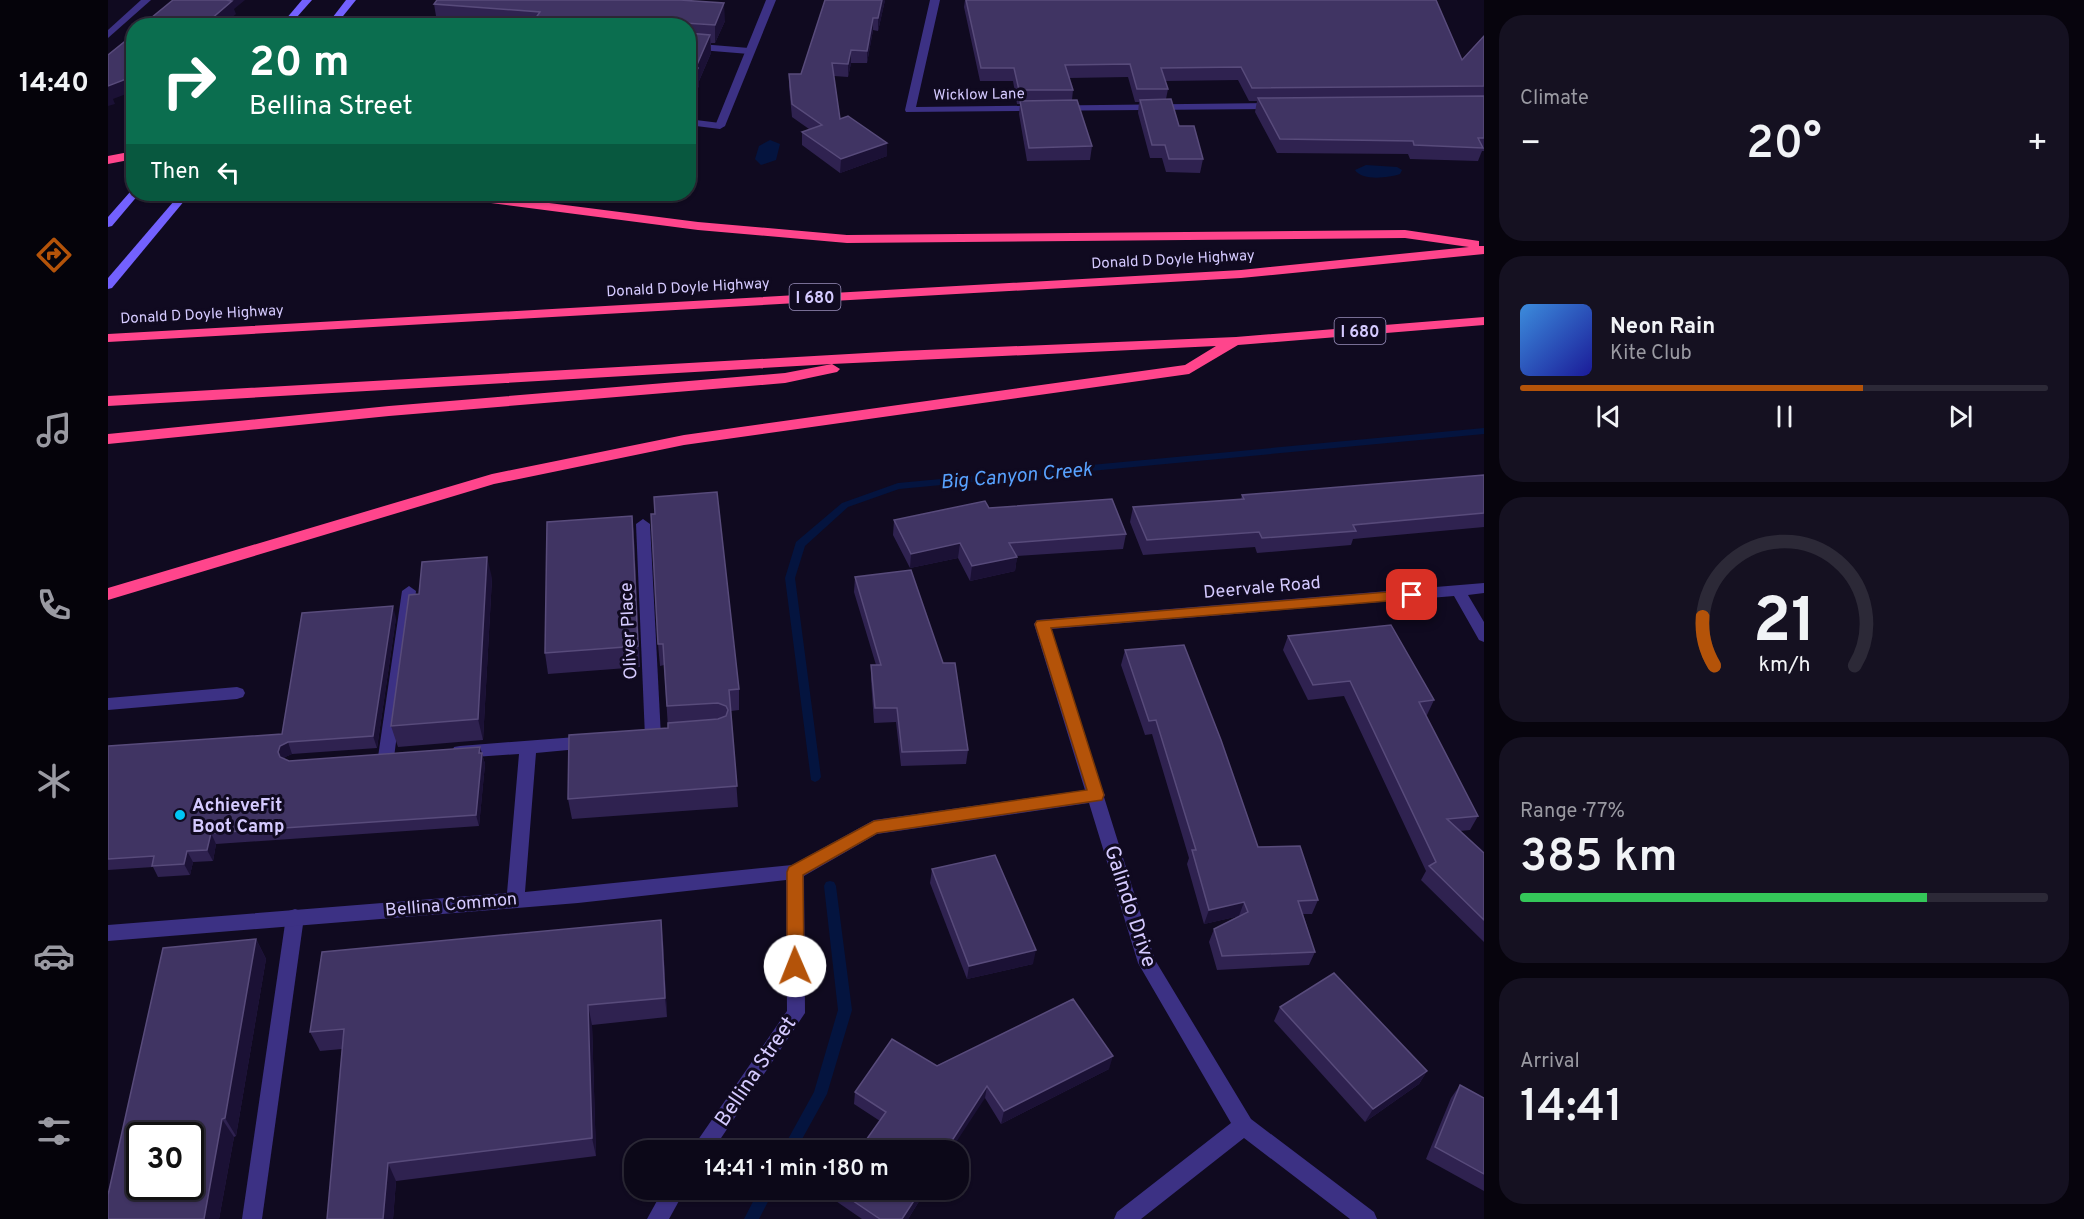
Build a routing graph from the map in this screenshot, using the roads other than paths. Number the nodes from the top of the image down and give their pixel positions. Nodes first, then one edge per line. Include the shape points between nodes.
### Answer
1 (146, 0) edge
2 (307, 0) edge
3 (351, 0) edge
4 (771, 0) edge
5 (935, 0) edge
6 (108, 18) edge
7 (128, 18) edge
8 (291, 18) edge
9 (336, 18) edge
10 (126, 20) joint
11 (108, 35) edge
12 (696, 47) edge
13 (748, 51) junction
14 (1293, 106) edge
15 (696, 123) edge
16 (126, 156) edge
17 (108, 160) edge
18 (128, 201) edge
19 (179, 201) edge
20 (504, 201) edge
21 (108, 224) edge
22 (1484, 248) edge
23 (108, 285) edge
24 (1484, 321) edge
25 (108, 338) edge
26 (1236, 341) junction
27 (901, 356) junction
28 (108, 401) edge
29 (108, 439) edge
30 (643, 524) dead end
31 (1484, 588) edge
32 (409, 591) dead end
33 (1459, 591) junction
34 (108, 594) edge
35 (1042, 624) joint
36 (1484, 636) edge
37 (237, 693) dead end
38 (108, 704) edge
39 (653, 737) edge
40 (608, 740) edge
41 (528, 747) junction
42 (445, 753) edge
43 (386, 757) edge
44 (1097, 795) junction
45 (795, 872) junction
46 (515, 899) junction
47 (295, 917) junction
48 (108, 933) edge
49 (1244, 1126) junction
50 (708, 1140) edge
51 (669, 1200) edge
52 (252, 1219) edge
53 (657, 1219) edge
54 (1124, 1219) edge
55 (1367, 1219) edge

1 - 7 street
2 - 8 main road
3 - 9 main road
4 - 13 street
5 - 14 street, Wicklow Lane via 910,110
6 - 10 street
10 - 11 street
12 - 13 street
13 - 15 street via 720,126
16 - 17 highway
18 - 21 main road
19 - 23 main road
20 - 22 highway via 673,224 846,239 1405,234
22 - 25 highway, Donald D Doyle Highway / I 680 via 1241,274
24 - 26 highway, I 680
26 - 27 highway, I 680
26 - 34 highway via 1189,369 684,440 492,480
27 - 28 highway, I 680
27 - 29 highway via 785,378
30 - 39 street, Oliver Place
31 - 33 street, Deervale Road
32 - 43 street
33 - 35 street, Deervale Road
33 - 36 street
35 - 44 street, Galindo Drive
37 - 38 street
40 - 41 street
41 - 42 street
41 - 46 street
44 - 45 street via 874,827
44 - 49 street, Galindo Drive via 1147,963
45 - 46 street, Bellina Common
45 - 50 street, Bellina Street via 796,1013
46 - 47 street, Bellina Common
47 - 48 street, Bellina Common
47 - 52 street
49 - 54 street
49 - 55 street, Galindo Drive
51 - 53 street

